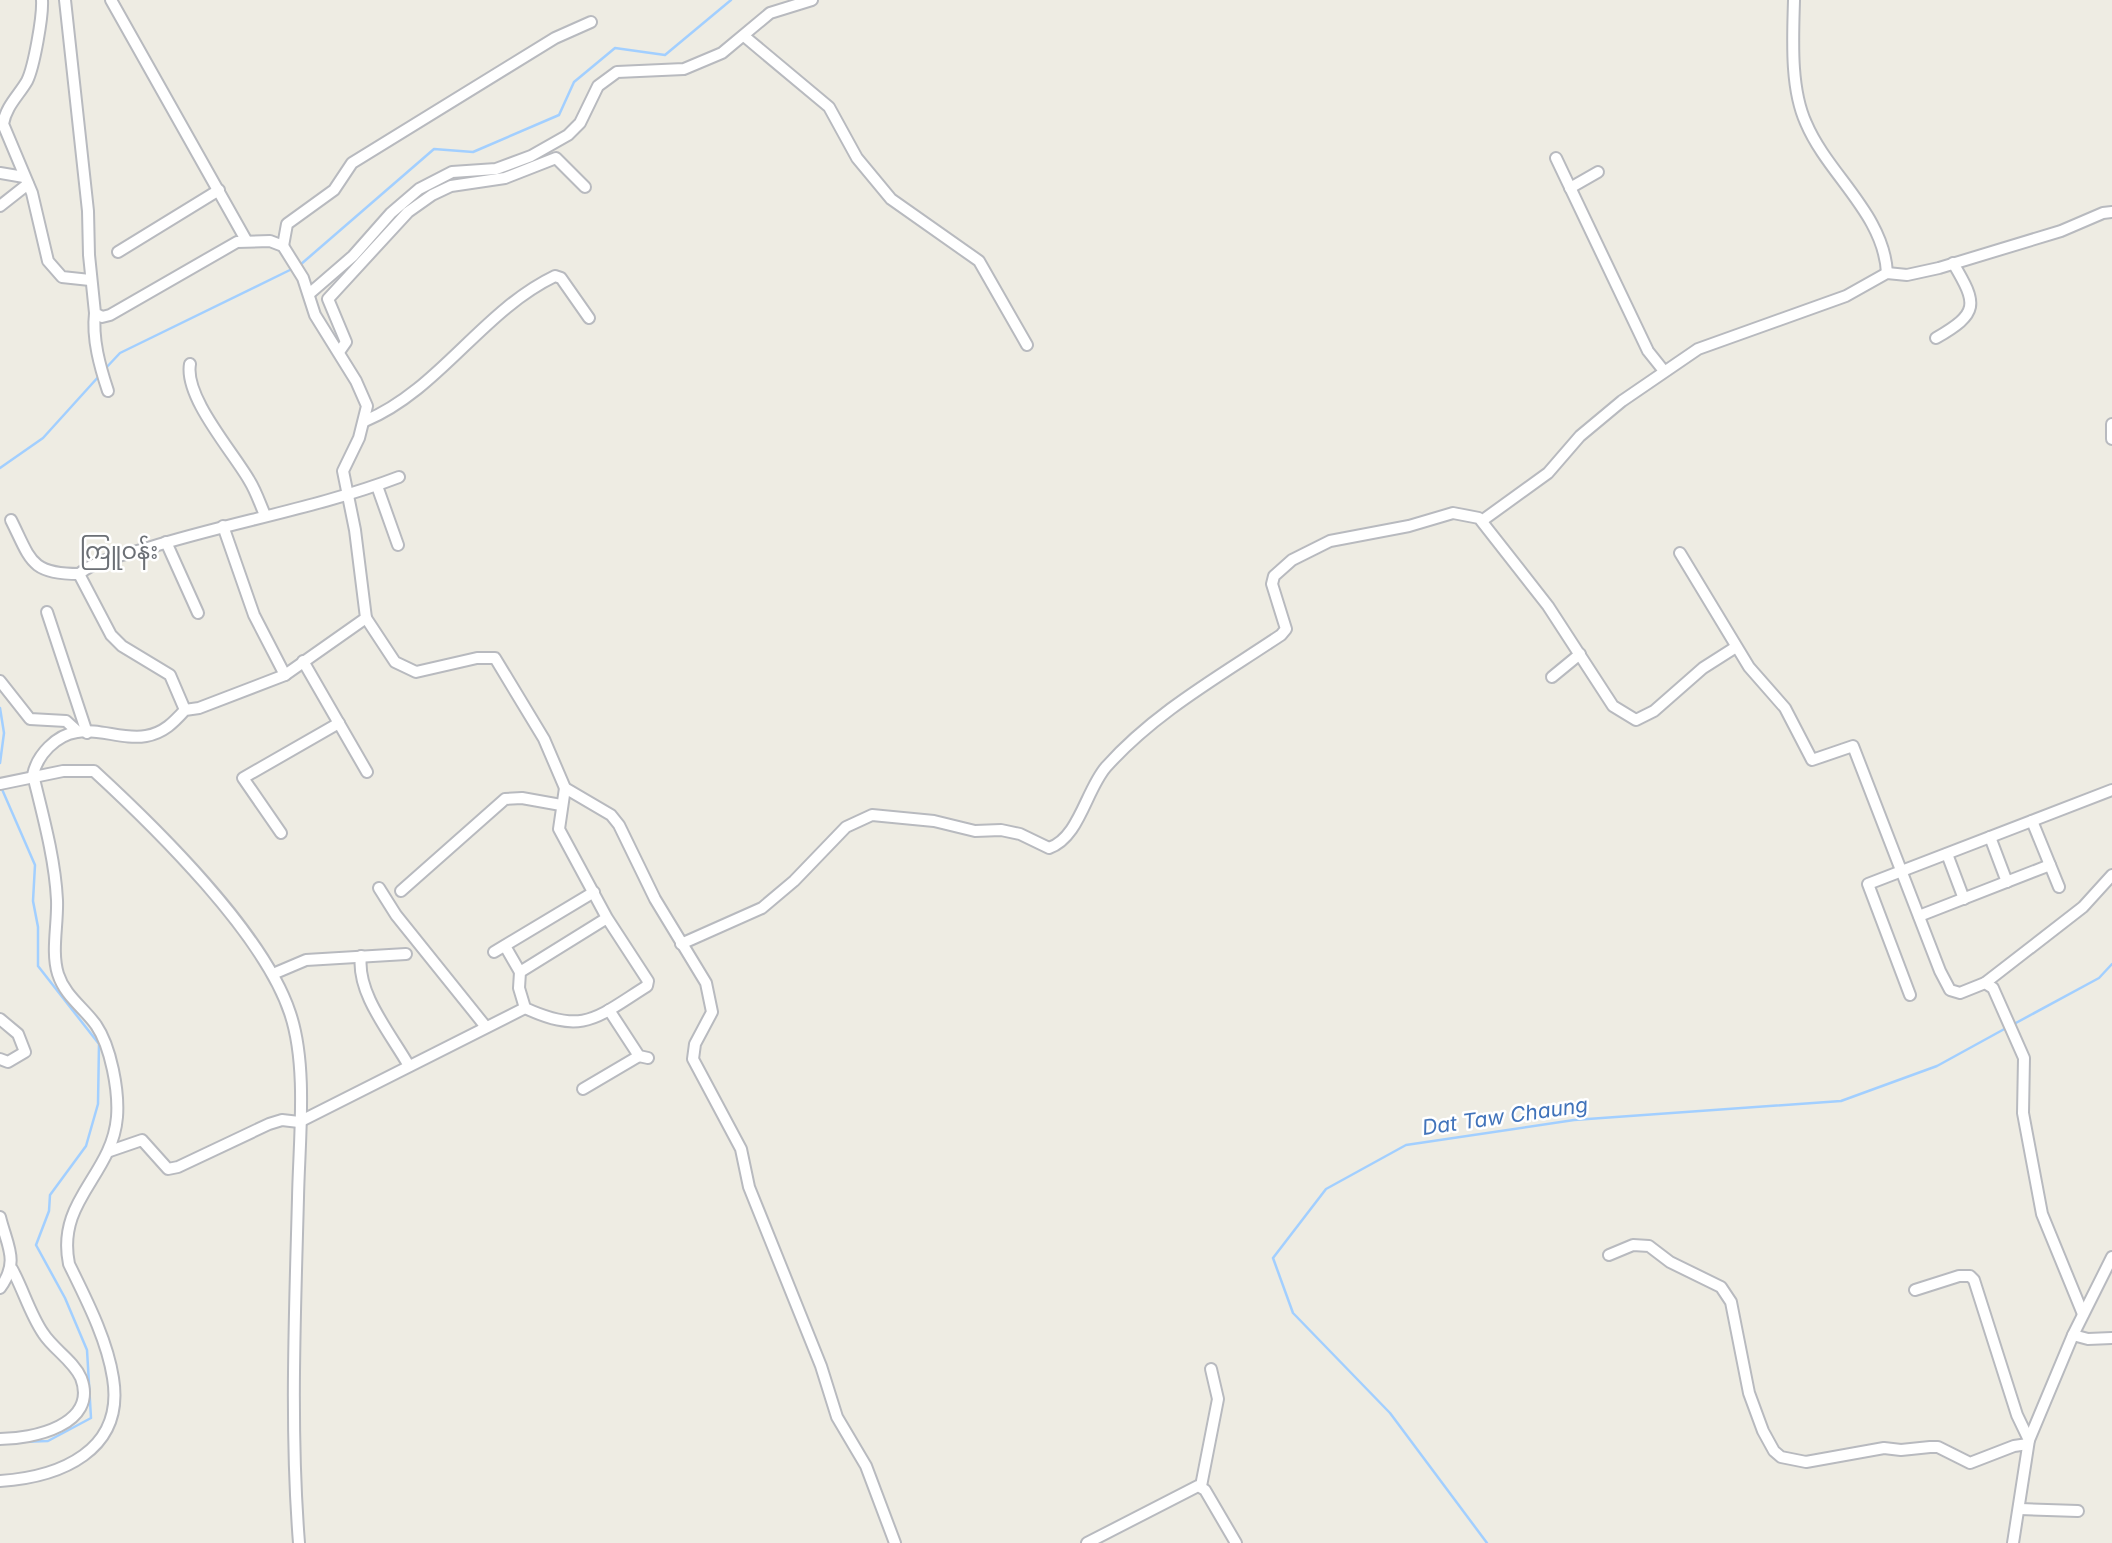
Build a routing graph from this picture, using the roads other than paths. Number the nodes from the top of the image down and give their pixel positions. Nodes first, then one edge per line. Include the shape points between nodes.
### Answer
1 (42, 0) edge
2 (65, 0) edge
3 (111, 0) edge
4 (812, 0) edge
5 (1794, 0) edge
6 (591, 22) dead end
7 (744, 36) junction
8 (2, 125) edge
9 (1556, 158) dead end
10 (1598, 172) dead end
11 (0, 173) edge
12 (26, 180) junction
13 (584, 187) dead end
14 (1570, 188) junction
15 (219, 190) junction
16 (0, 206) edge
17 (2112, 212) edge
18 (245, 236) junction
19 (283, 246) junction
20 (118, 252) dead end
21 (1954, 263) junction
22 (1887, 273) junction
23 (90, 280) junction
24 (309, 294) junction
25 (95, 313) junction
26 (589, 318) dead end
27 (1936, 338) dead end
28 (1027, 345) dead end
29 (339, 352) junction
30 (190, 364) dead end
31 (1664, 371) junction
32 (108, 391) dead end
33 (365, 421) junction
34 (2112, 424) edge
35 (2112, 439) edge
36 (400, 477) dead end
37 (377, 486) junction
38 (348, 495) junction
39 (265, 516) junction
40 (11, 520) dead end
41 (1483, 520) junction
42 (223, 526) junction
43 (166, 542) junction
44 (398, 545) dead end
45 (1679, 553) dead end
46 (79, 574) junction
47 (47, 612) dead end
48 (198, 613) dead end
49 (366, 618) junction
50 (1736, 647) junction
51 (1580, 654) junction
52 (303, 662) junction
53 (285, 675) junction
54 (1552, 677) dead end
55 (0, 681) edge
56 (186, 710) junction
57 (339, 723) junction
58 (82, 732) junction
59 (367, 772) dead end
60 (33, 775) junction
61 (2, 784) edge
62 (565, 788) junction
63 (2112, 789) edge
64 (561, 805) junction
65 (2032, 821) junction
66 (281, 833) dead end
67 (1990, 837) junction
68 (1947, 854) junction
69 (2050, 865) junction
70 (1903, 871) junction
71 (2112, 875) edge
72 (2007, 882) junction
73 (2059, 887) dead end
74 (379, 888) dead end
75 (401, 891) dead end
76 (594, 892) junction
77 (1964, 899) junction
78 (1919, 916) junction
79 (607, 918) junction
80 (681, 944) junction
81 (505, 946) junction
82 (494, 952) dead end
83 (405, 954) dead end
84 (361, 956) junction
85 (520, 972) junction
86 (273, 974) junction
87 (1985, 983) junction
88 (1910, 995) dead end
89 (525, 1008) junction
90 (610, 1010) junction
91 (0, 1019) edge
92 (486, 1027) junction
93 (0, 1059) edge
94 (409, 1066) junction
95 (583, 1089) dead end
96 (299, 1122) junction
97 (110, 1151) junction
98 (0, 1217) edge
99 (1609, 1255) dead end
100 (2112, 1257) edge
101 (12, 1269) junction
102 (0, 1287) edge
103 (1915, 1290) dead end
104 (2083, 1314) junction
105 (2073, 1335) junction
106 (2112, 1338) edge
107 (1211, 1368) dead end
108 (0, 1439) edge
109 (2028, 1442) junction
110 (0, 1481) edge
111 (1201, 1486) junction
112 (2020, 1509) junction
113 (2078, 1511) dead end
114 (299, 1543) edge
115 (895, 1543) edge
116 (1087, 1543) edge
117 (1236, 1543) edge
118 (2013, 1543) edge

1 - 8 street via 43,20 32,68
2 - 23 street via 88,211
3 - 15 street
4 - 7 street via 769,13
5 - 22 street via 1802,113 1814,140 1878,233
6 - 19 street via 555,38 352,163 334,190 287,224
7 - 24 street via 722,53 684,69 617,72 598,86 580,123 550,146 496,169 452,172 418,189
7 - 28 street via 829,107 857,158 891,199 979,261
8 - 12 street
9 - 14 street
10 - 14 street
11 - 12 street
12 - 16 street
12 - 23 street via 54,271 62,277
13 - 29 street via 556,159 505,178 451,186 432,195 408,212 332,292 328,305 346,342
14 - 31 street via 1648,351
15 - 18 street
15 - 20 street
17 - 21 street
18 - 19 street
18 - 25 street via 110,315
19 - 24 street
21 - 22 street via 1907,275
21 - 27 street via 1972,306 1968,317
22 - 31 street via 1846,296 1698,349
23 - 25 street
24 - 29 street via 315,315
25 - 32 street
26 - 33 street via 555,276 503,309 389,411
29 - 33 street via 363,394
30 - 39 street via 192,386 250,482
31 - 41 street via 1580,436 1548,473
33 - 38 street via 343,471
34 - 35 street
36 - 37 street
37 - 38 street
37 - 44 street
38 - 39 street
38 - 49 street
39 - 42 street
40 - 46 street via 30,558 42,570
41 - 51 street
41 - 80 street via 1453,513 1409,526 1350,535 1281,568 1272,584 1286,629 1192,692 1129,744 1093,784 1059,845 1049,848 1001,830 975,831 934,821 872,815 846,827 762,908
42 - 43 street
42 - 53 street via 254,615
43 - 46 street
43 - 48 street
45 - 50 street
46 - 56 street via 111,635 170,675
47 - 58 street
49 - 52 street
49 - 62 street via 395,662 415,673 495,658 544,739
50 - 51 street via 1636,720 1613,706
50 - 70 street via 1785,708 1812,760 1853,746
51 - 54 street
52 - 53 street
52 - 57 street
53 - 56 street
55 - 58 street via 30,719 66,721
56 - 58 street via 169,728 148,736
57 - 59 street
57 - 66 street via 243,778
58 - 60 street via 43,752
60 - 61 street
60 - 86 street via 79,769 94,772 222,905
60 - 97 street via 57,898 57,972 100,1033 111,1068 117,1118
62 - 64 street
62 - 80 street via 611,815
63 - 65 street
64 - 75 street via 505,799
64 - 76 street via 559,829
65 - 67 street
65 - 69 street
67 - 68 street
67 - 72 street
68 - 70 street
68 - 77 street
69 - 72 street
69 - 73 street
70 - 78 street
70 - 88 street via 1868,884
71 - 87 street via 2083,907
72 - 77 street
74 - 92 street
76 - 79 street
76 - 81 street
77 - 78 street
78 - 87 street via 1951,990 1960,993
79 - 85 street
79 - 90 street via 648,981
80 - 115 street via 706,983 712,1005 693,1059 741,1149 749,1187 837,1417 866,1466
81 - 82 street
81 - 85 street
83 - 84 street
84 - 86 street via 306,960
84 - 94 street via 364,989
85 - 89 street
86 - 96 street via 297,1037
87 - 104 street via 1993,988 2024,1058 2023,1113 2042,1214
89 - 90 street via 572,1024
89 - 92 street
90 - 95 street via 644,1057
91 - 93 street via 18,1034 25,1052 8,1062
92 - 94 street
94 - 96 street
96 - 97 street via 269,1124 168,1169 142,1140
96 - 114 street via 295,1375
97 - 110 street via 72,1212 66,1246 69,1264 111,1366 115,1392 110,1421 97,1444 80,1460 33,1478
98 - 101 street
99 - 109 street via 1633,1245 1649,1246 1670,1262 1721,1287 1731,1301 1749,1393 1774,1451 1781,1457 1806,1462 1884,1448 1938,1447 1970,1463
100 - 104 street
101 - 102 street
101 - 108 street via 38,1326 76,1371 84,1394 76,1413 52,1430
103 - 109 street via 1959,1276 1973,1280
104 - 105 street
105 - 106 street
105 - 109 street
107 - 111 street via 1218,1399
109 - 112 street
111 - 116 street
111 - 117 street
112 - 113 street
112 - 118 street

